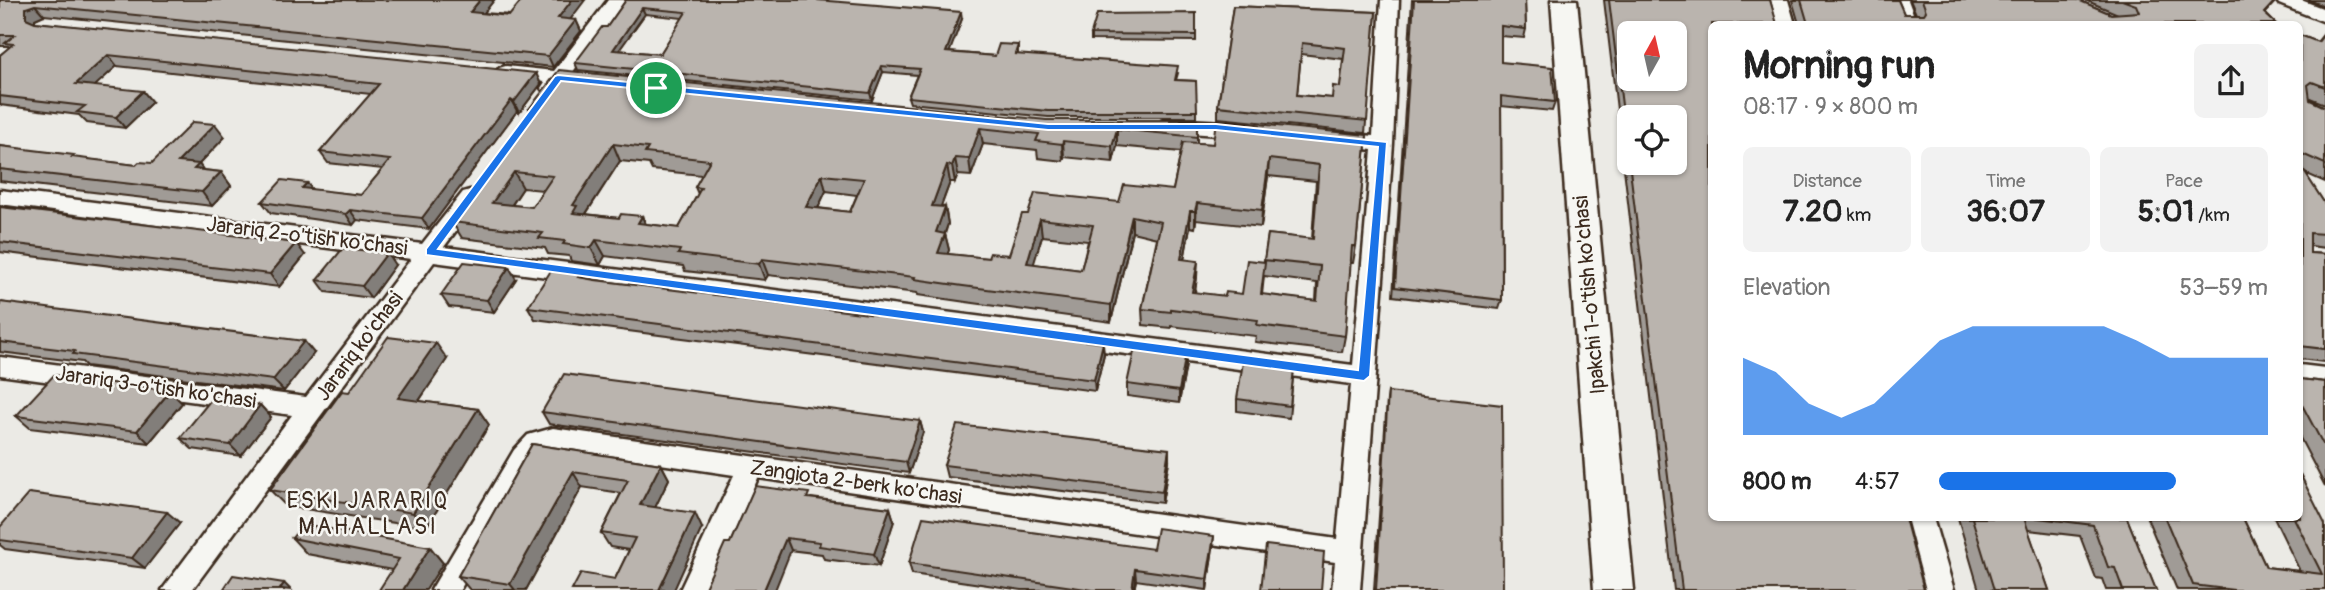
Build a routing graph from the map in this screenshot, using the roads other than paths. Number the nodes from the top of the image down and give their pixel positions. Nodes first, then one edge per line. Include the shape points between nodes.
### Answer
1 (617, 0) edge
2 (1390, 0) edge
3 (1549, 0) edge
4 (1564, 0) edge
5 (1779, 0) edge
6 (1899, 0) edge
7 (2285, 0) edge
8 (2325, 16) edge
9 (1785, 21) edge
10 (1907, 21) edge
11 (489, 70) edge
12 (558, 78) junction
13 (599, 82) edge
14 (534, 110) edge
15 (1150, 127) edge
16 (1272, 133) edge
17 (1314, 137) edge
18 (1383, 144) junction
19 (486, 176) edge
20 (0, 197) edge
21 (430, 252) junction
22 (0, 366) edge
23 (2303, 375) edge
24 (1364, 376) junction
25 (2325, 378) edge
26 (312, 408) junction
27 (750, 467) junction
28 (1921, 521) edge
29 (1348, 552) junction
30 (176, 590) edge
31 (445, 590) edge
32 (694, 590) edge
33 (1346, 590) edge
34 (1591, 590) edge
35 (1614, 590) edge
36 (1940, 590) edge

1 - 12 street
2 - 18 street
3 - 34 main road, Ipakchi 1-o'tish ko'chasi
4 - 35 main road, Ipakchi 1-o'tish ko'chasi
5 - 9 street
6 - 10 street
7 - 8 street
11 - 12 street
12 - 13 street
12 - 14 street
15 - 16 street
17 - 18 street
18 - 24 street
19 - 21 street, Jarariq ko'chasi
20 - 21 street, Jarariq 2-o'tish ko'chasi
21 - 24 street, Jarariq 2-o'tish ko'chasi
21 - 26 street, Jarariq ko'chasi
22 - 26 street, Jarariq 3-o'tish ko'chasi
23 - 25 street
24 - 29 street
26 - 30 street, Jarariq ko'chasi
27 - 29 street, Zangiota 2-berk ko'chasi
27 - 31 street, Zangiota 2-berk ko'chasi via 553,438 537,442
27 - 32 street
28 - 36 street
29 - 33 street

